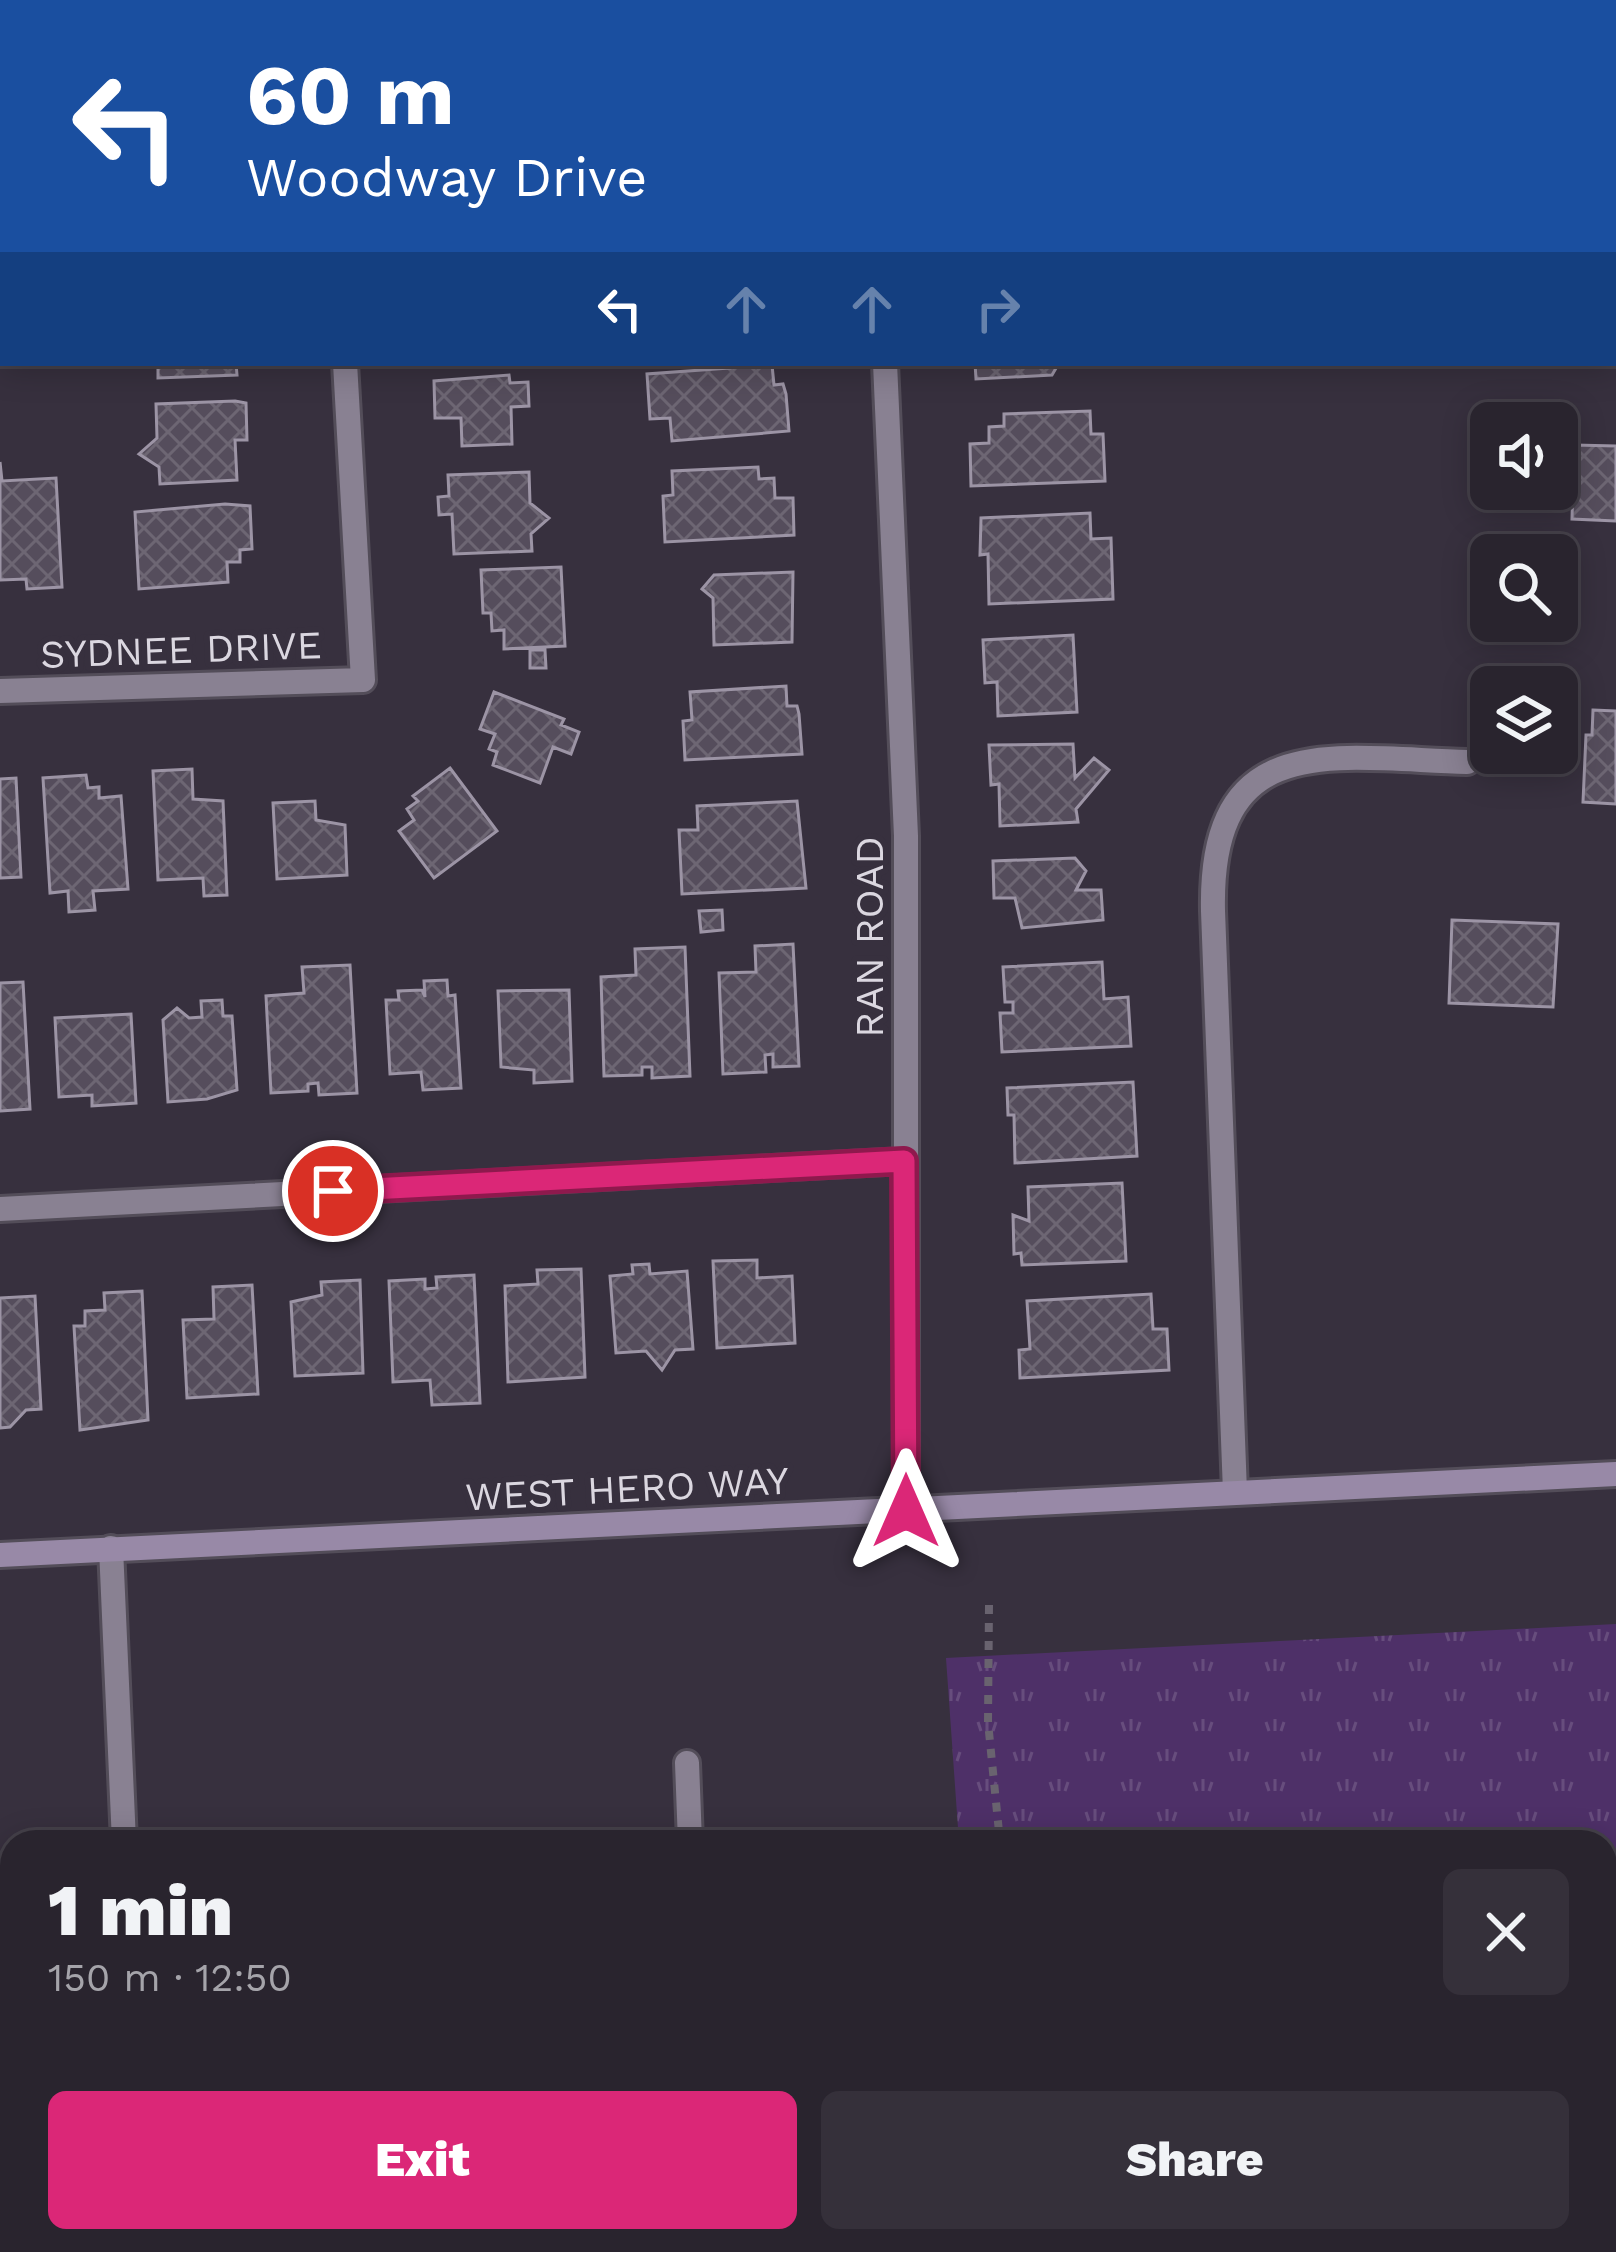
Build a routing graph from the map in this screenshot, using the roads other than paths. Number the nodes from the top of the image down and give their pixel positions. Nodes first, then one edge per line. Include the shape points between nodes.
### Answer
1 (345, 366) edge
2 (885, 366) edge
3 (0, 691) edge
4 (1467, 762) dead end
5 (904, 1161) junction
6 (0, 1209) edge
7 (1616, 1474) edge
8 (1235, 1492) junction
9 (906, 1511) junction
10 (111, 1548) junction
11 (0, 1555) edge
12 (687, 1763) dead end
13 (123, 1830) edge
14 (690, 1830) edge

1 - 3 street, SYDNEE DRIVE via 364,680
2 - 5 street, RAN ROAD via 906,836
4 - 8 street via 1328,758 1267,772 1246,788 1217,835 1213,911
5 - 6 street
5 - 9 street, RAN ROAD
7 - 8 main road, WEST HERO WAY
8 - 9 main road, WEST HERO WAY
9 - 10 main road, WEST HERO WAY
10 - 11 main road, WEST HERO WAY
10 - 13 street
12 - 14 street

